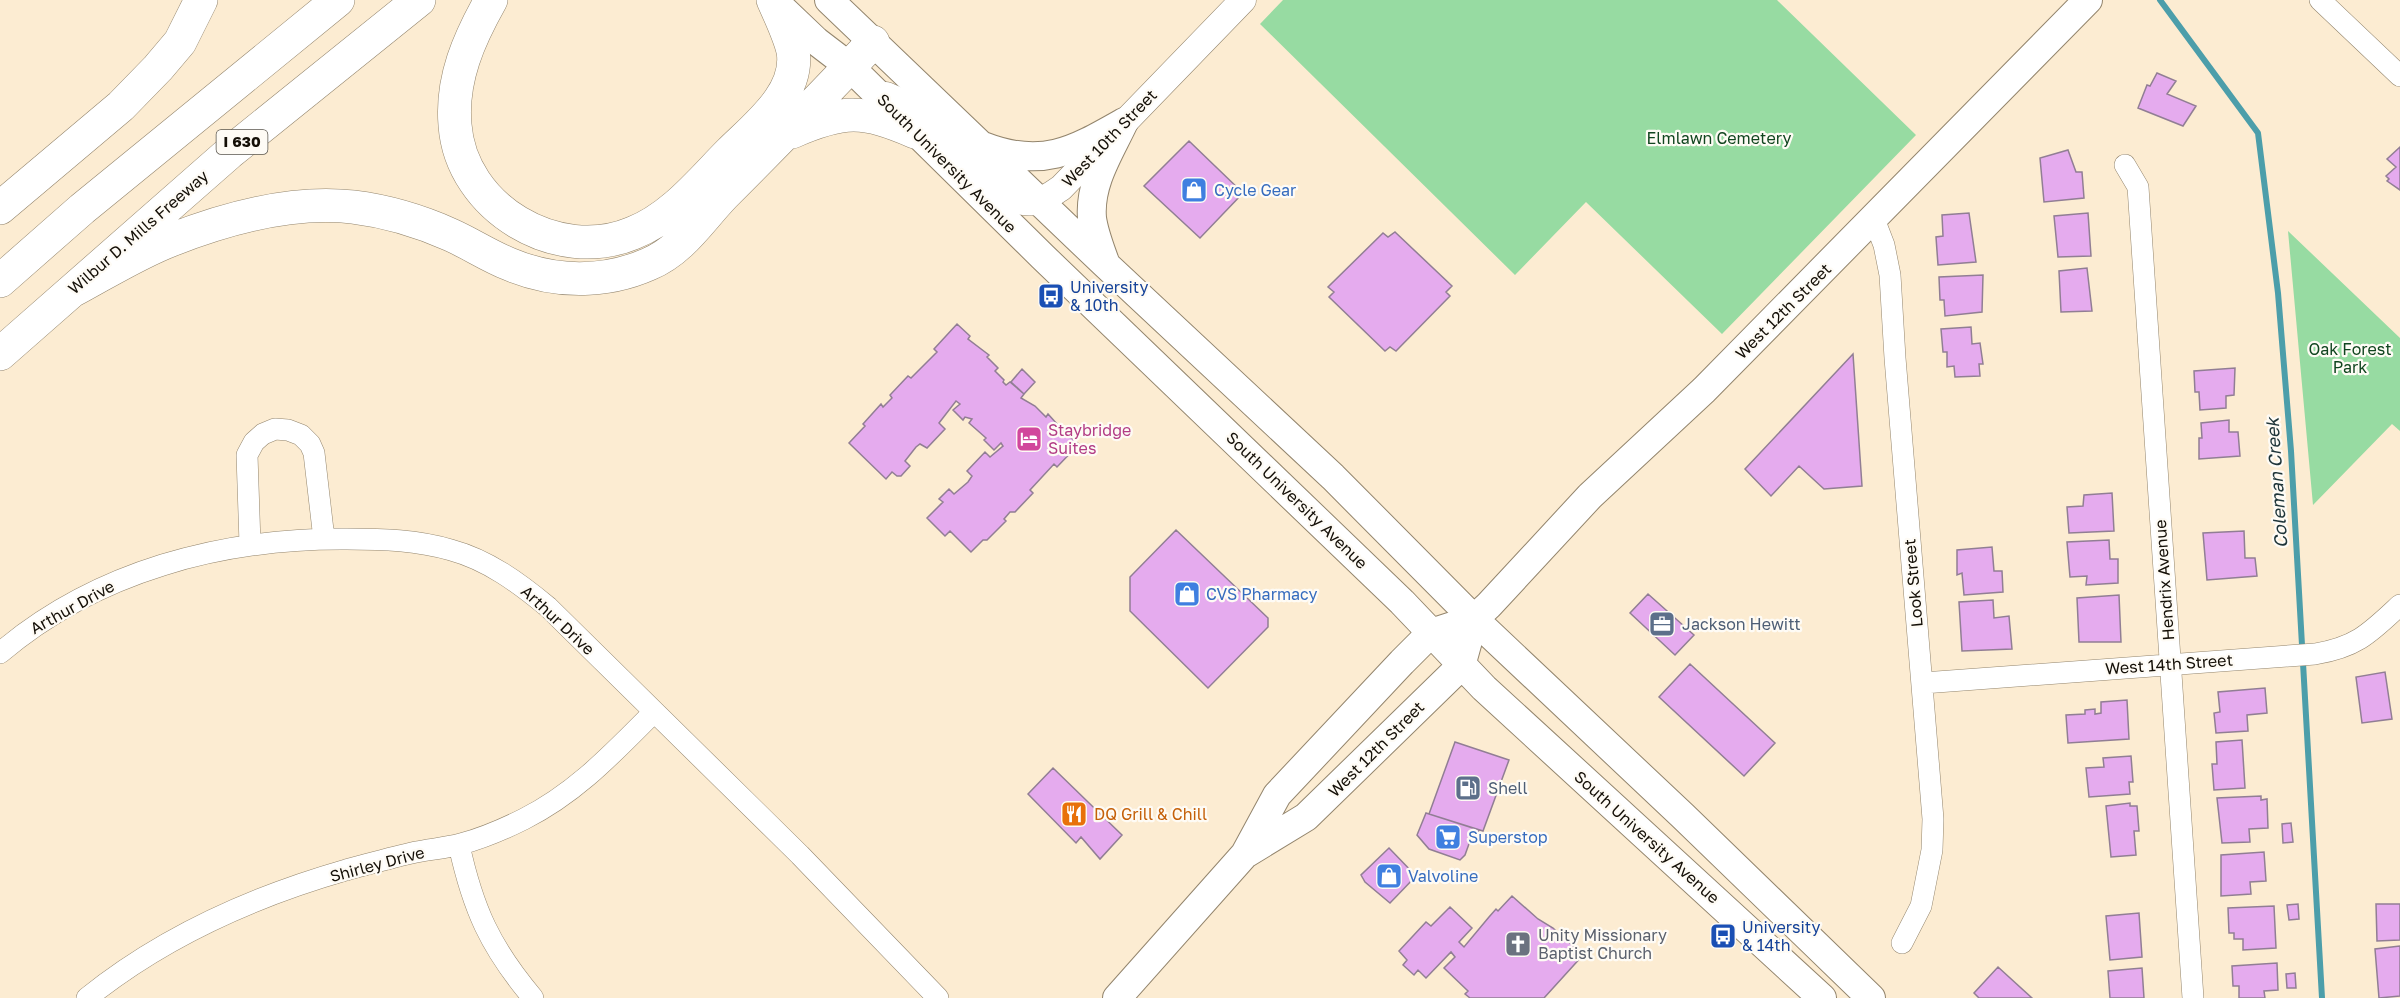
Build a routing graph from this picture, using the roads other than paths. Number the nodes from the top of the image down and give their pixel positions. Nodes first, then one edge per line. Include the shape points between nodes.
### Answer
1 (201, 0) edge
2 (338, 0) edge
3 (419, 0) edge
4 (491, 0) edge
5 (774, 0) edge
6 (829, 0) edge
7 (1243, 0) edge
8 (2088, 0) edge
9 (2320, 0) edge
10 (873, 42) junction
11 (850, 67) junction
12 (2400, 76) edge
13 (874, 90) junction
14 (1124, 122) junction
15 (915, 132) junction
16 (782, 136) junction
17 (980, 145) junction
18 (2125, 165) dead end
19 (1040, 202) junction
20 (0, 208) edge
21 (1874, 219) junction
22 (1105, 264) junction
23 (0, 281) edge
24 (72, 291) junction
25 (0, 354) edge
26 (324, 539) junction
27 (250, 544) junction
28 (2400, 605) edge
29 (1474, 619) junction
30 (1431, 633) junction
31 (0, 653) edge
32 (2170, 664) junction
33 (1461, 666) junction
34 (1923, 683) junction
35 (653, 713) junction
36 (459, 845) junction
37 (1245, 854) junction
38 (1902, 944) dead end
39 (87, 998) edge
40 (533, 998) edge
41 (938, 998) edge
42 (1117, 998) edge
43 (1822, 998) edge
44 (1871, 998) edge
45 (2193, 998) edge

1 - 20 highway via 180,42 158,68 121,106
2 - 23 highway, I 630
3 - 24 highway, Wilbur D. Mills Freeway / I 630 via 228,153
4 - 5 highway via 464,56 454,98 456,136 465,162 496,208 540,234 576,242 600,242 623,237 659,219 681,202 772,109 788,85 793,67 793,51
5 - 11 main road, South University Avenue
6 - 10 main road, South University Avenue
7 - 14 street, West 10th Street
8 - 21 main road, West 12th Street
9 - 12 street
10 - 11 highway
10 - 17 main road, South University Avenue
11 - 13 main road, South University Avenue
11 - 16 highway
13 - 15 main road, South University Avenue
13 - 19 street via 920,114 999,190 1024,202
14 - 17 main road via 1081,147 1050,156 1011,155
14 - 19 street, West 10th Street via 1061,188
14 - 22 main road via 1099,174 1093,198 1093,220
15 - 16 highway via 886,120 847,115 826,117
15 - 30 main road, South University Avenue
16 - 24 highway via 676,248 623,274 586,279 548,276 510,265 451,235 396,215 322,206 240,217 180,237
17 - 19 main road, South University Avenue
18 - 32 street, Hendrix Avenue via 2138,187
19 - 22 main road, South University Avenue
21 - 29 main road, West 12th Street via 1671,422 1590,496
21 - 34 street, Look Street via 1884,244 1891,286
22 - 29 main road, South University Avenue via 1333,477
24 - 25 highway, Wilbur D. Mills Freeway / I 630
26 - 27 street, Arthur Drive
26 - 27 street via 314,453 302,435 275,429 254,442 247,455
26 - 35 street, Arthur Drive via 423,543 495,568 548,608
27 - 31 street, Arthur Drive via 208,552 123,578 37,625
28 - 32 street, West 14th Street via 2370,633 2339,650
29 - 30 main road, West 12th Street
29 - 33 main road, West 12th Street
29 - 44 main road, South University Avenue
30 - 33 main road, South University Avenue
30 - 37 main road, West 12th Street via 1277,795
32 - 34 street, West 14th Street
32 - 45 street, Hendrix Avenue
33 - 37 main road, West 12th Street via 1306,816
33 - 43 main road, South University Avenue
34 - 38 street, Look Street via 1932,850 1921,906
35 - 36 street, Shirley Drive via 573,789 526,818
35 - 41 street, Arthur Drive via 800,855
36 - 39 street, Shirley Drive via 346,870 254,900 169,941
36 - 40 street via 480,918 501,957
37 - 42 main road, West 12th Street

